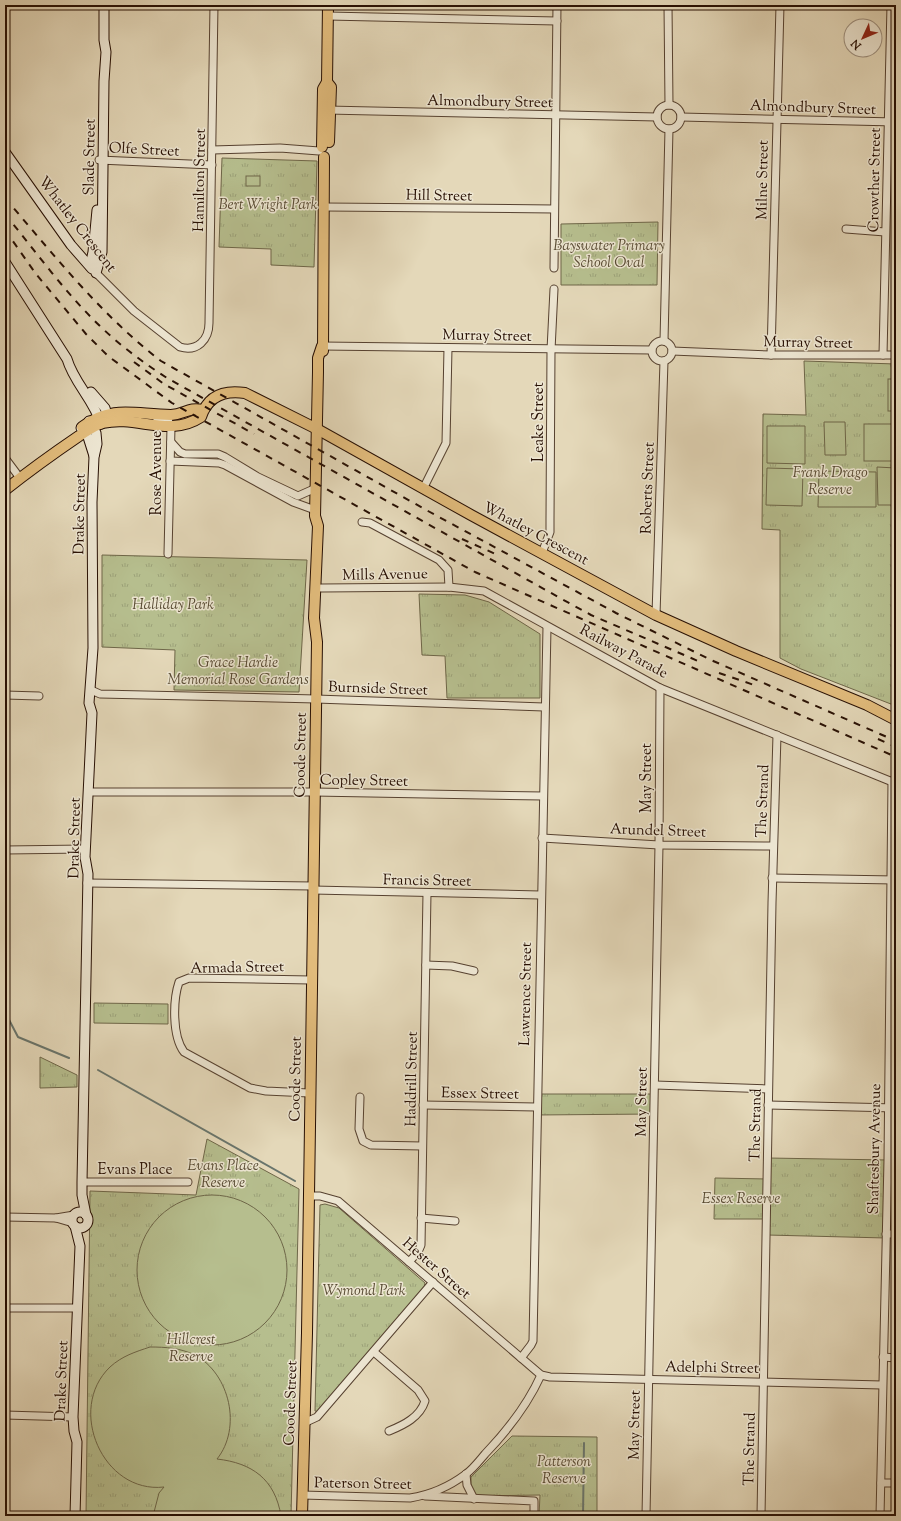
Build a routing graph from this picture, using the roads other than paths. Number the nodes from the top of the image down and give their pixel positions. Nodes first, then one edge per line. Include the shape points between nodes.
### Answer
1 (104, 5) edge
2 (214, 5) edge
3 (328, 5) edge
4 (557, 5) edge
5 (668, 5) edge
6 (780, 5) edge
7 (891, 5) edge
8 (328, 16) junction
9 (557, 21) junction
10 (669, 106) junction
11 (326, 110) junction
12 (556, 115) junction
13 (657, 117) junction
14 (681, 117) junction
15 (777, 118) junction
16 (888, 122) junction
17 (896, 122) edge
18 (669, 129) junction
19 (212, 150) junction
20 (323, 151) junction
21 (5, 152) edge
22 (102, 160) junction
23 (212, 165) junction
24 (325, 207) junction
25 (554, 210) junction
26 (846, 228) dead end
27 (885, 232) junction
28 (5, 262) edge
29 (554, 268) dead end
30 (93, 270) junction
31 (554, 289) dead end
32 (664, 341) junction
33 (322, 346) junction
34 (193, 348) joint
35 (448, 348) junction
36 (551, 350) junction
37 (652, 350) junction
38 (672, 351) junction
39 (771, 355) junction
40 (882, 355) junction
41 (896, 355) edge
42 (664, 361) junction
43 (203, 410) junction
44 (142, 412) junction
45 (96, 423) junction
46 (171, 427) junction
47 (320, 431) junction
48 (171, 442) junction
49 (5, 458) edge
50 (170, 461) junction
51 (20, 478) junction
52 (316, 488) junction
53 (423, 489) junction
54 (5, 490) edge
55 (315, 510) junction
56 (362, 522) dead end
57 (318, 526) junction
58 (542, 553) junction
59 (168, 554) dead end
60 (318, 562) junction
61 (449, 586) junction
62 (321, 588) junction
63 (656, 615) junction
64 (547, 627) junction
65 (317, 642) junction
66 (660, 688) junction
67 (91, 690) junction
68 (5, 695) edge
69 (39, 696) dead end
70 (316, 699) junction
71 (866, 705) junction
72 (544, 707) junction
73 (896, 714) edge
74 (896, 720) edge
75 (777, 735) junction
76 (894, 782) edge
77 (89, 792) junction
78 (314, 792) junction
79 (543, 796) junction
80 (542, 838) junction
81 (660, 845) junction
82 (773, 846) junction
83 (85, 849) junction
84 (5, 850) edge
85 (772, 878) junction
86 (894, 880) edge
87 (87, 883) junction
88 (313, 888) junction
89 (427, 892) junction
90 (540, 895) junction
91 (426, 965) junction
92 (474, 971) dead end
93 (311, 980) junction
94 (892, 1000) edge
95 (655, 1085) junction
96 (768, 1089) junction
97 (309, 1093) junction
98 (360, 1097) dead end
99 (423, 1105) junction
100 (768, 1105) junction
101 (536, 1107) junction
102 (887, 1108) junction
103 (896, 1108) edge
104 (422, 1146) junction
105 (82, 1182) junction
106 (188, 1182) dead end
107 (82, 1195) junction
108 (309, 1196) junction
109 (86, 1215) junction
110 (5, 1217) edge
111 (421, 1218) junction
112 (75, 1219) junction
113 (455, 1221) dead end
114 (86, 1225) junction
115 (886, 1234) junction
116 (896, 1234) edge
117 (80, 1246) junction
118 (410, 1262) junction
119 (433, 1282) junction
120 (5, 1308) edge
121 (77, 1308) junction
122 (374, 1352) junction
123 (883, 1357) junction
124 (521, 1358) junction
125 (896, 1358) edge
126 (541, 1375) junction
127 (648, 1379) junction
128 (764, 1382) junction
129 (882, 1385) junction
130 (5, 1416) edge
131 (73, 1417) junction
132 (304, 1423) junction
133 (389, 1431) dead end
134 (466, 1474) junction
135 (881, 1483) junction
136 (896, 1483) edge
137 (302, 1495) junction
138 (423, 1496) junction
139 (474, 1499) junction
140 (75, 1516) edge
141 (302, 1516) edge
142 (534, 1516) edge
143 (646, 1516) edge
144 (761, 1516) edge
145 (880, 1516) edge

1 - 22 street, Slade Street via 101,59
2 - 19 street, Hamilton Street
3 - 8 main road
4 - 9 street
5 - 10 street
6 - 15 street, Milne Street
7 - 16 street, Crowther Street
8 - 9 street
8 - 11 main road via 327,82 324,89
9 - 12 street
10 - 13 street via 662,108
10 - 14 street via 677,109
11 - 12 street, Almondbury Street
11 - 20 main road
12 - 13 street, Almondbury Street
12 - 25 street
13 - 18 street via 659,124
14 - 15 street, Almondbury Street
14 - 18 street via 679,124
15 - 16 street, Almondbury Street
15 - 39 street, Milne Street
16 - 17 street, Almondbury Street
16 - 27 street, Crowther Street
18 - 32 street
19 - 20 street via 280,148
19 - 23 street, Hamilton Street
20 - 24 main road
21 - 30 street, Whatley Crescent via 71,244
22 - 23 street, Olfe Street
22 - 30 street, Slade Street
23 - 34 street, Hamilton Street via 209,330 202,342
24 - 25 street, Hill Street
24 - 33 main road
25 - 29 street
26 - 27 street
27 - 40 street, Crowther Street
28 - 45 street via 90,391
30 - 34 street, Whatley Crescent via 134,311 174,344
31 - 36 street, Leake Street
32 - 37 street via 655,344
32 - 38 street via 670,344
33 - 35 street, Murray Street
33 - 47 main road, Coode Street via 323,415
33 - 47 main road via 318,358
35 - 36 street, Murray Street
35 - 53 street via 446,443
36 - 37 street, Murray Street
36 - 58 street, Leake Street via 550,532
37 - 42 street via 657,360
38 - 39 street, Murray Street
38 - 42 street via 670,357
39 - 40 street, Murray Street
40 - 41 street, Murray Street
42 - 63 street, Roberts Street
43 - 44 main road via 193,408 181,414 170,415
43 - 46 main road, Whatley Crescent via 201,417 192,422
43 - 47 main road, Whatley Crescent via 216,395 232,391 245,393
44 - 45 main road
44 - 46 street, Rose Avenue via 146,418 169,422
45 - 46 main road
45 - 51 main road
45 - 67 street, Drake Street via 92,521
46 - 48 street, Rose Avenue
47 - 52 main road, Coode Street
47 - 53 main road, Whatley Crescent
47 - 57 main road, Coode Street via 322,520
48 - 50 street, Rose Avenue
48 - 52 street via 185,454 218,454 298,496
49 - 51 street
50 - 55 street via 226,465 293,502
50 - 59 street, Rose Avenue
51 - 54 main road
52 - 55 main road, Coode Street
53 - 58 main road, Whatley Crescent
55 - 57 main road, Coode Street
56 - 61 street via 370,523 439,560 448,570
57 - 60 main road, Coode Street
58 - 63 main road, Whatley Crescent
60 - 62 main road, Coode Street
60 - 65 main road, Coode Street via 315,575 314,618
61 - 62 street, Mills Avenue
61 - 64 street, Railway Parade via 484,591
62 - 65 main road, Coode Street via 320,630
63 - 71 main road, Whatley Crescent
64 - 66 street, Railway Parade
64 - 72 street, Lawrence Street
65 - 70 main road, Coode Street
66 - 75 street, Railway Parade
66 - 81 street, May Street
67 - 70 street, Burnside Street via 100,694
67 - 77 street, Drake Street
68 - 69 street
70 - 72 street, Burnside Street
70 - 78 main road, Coode Street
71 - 73 main road, Whatley Crescent
71 - 74 main road, Whatley Crescent
72 - 79 street, Lawrence Street
75 - 76 street, Railway Parade
75 - 82 street, The Strand
76 - 86 street, Shaftesbury Avenue
77 - 78 street, Copley Street
77 - 83 street, Drake Street
78 - 79 street, Copley Street
78 - 88 main road, Coode Street
79 - 80 street, Lawrence Street
80 - 81 street, Arundel Street
80 - 90 street, Lawrence Street
81 - 82 street, Arundel Street
81 - 95 street, May Street
82 - 85 street, The Strand
83 - 84 street
83 - 87 street, Drake Street
85 - 86 street
85 - 96 street, The Strand
86 - 94 street, Shaftesbury Avenue
87 - 88 street, Francis Street
87 - 105 street, Drake Street
88 - 89 street, Francis Street
88 - 93 main road, Coode Street
89 - 90 street, Francis Street
89 - 91 street, Haddrill Street
90 - 101 street, Lawrence Street
91 - 92 street via 452,966
91 - 99 street, Haddrill Street
93 - 97 main road, Coode Street
93 - 97 street, Armada Street via 189,978 179,982 176,992 176,1036 184,1052 254,1089
94 - 102 street, Shaftesbury Avenue
95 - 96 street
95 - 127 street, May Street
96 - 100 street, The Strand
97 - 108 main road, Coode Street
98 - 104 street via 359,1129 363,1141 370,1145
99 - 101 street, Essex Street
99 - 104 street, Haddrill Street
100 - 102 street
100 - 128 street, The Strand
101 - 124 street, Lawrence Street via 532,1341
102 - 103 street
102 - 115 street, Shaftesbury Avenue
104 - 111 street, Haddrill Street
105 - 106 street, Evans Place
105 - 107 street, Drake Street
107 - 109 street, Drake Street
107 - 112 street, Drake Street
108 - 118 street, Hester Street via 338,1201
108 - 132 main road, Coode Street
109 - 112 street via 82,1212
109 - 114 street, Drake Street
110 - 112 street
111 - 113 street
111 - 118 street, Haddrill Street via 420,1248
112 - 114 street via 82,1228
112 - 117 street, Drake Street
114 - 117 street, Drake Street
115 - 116 street
115 - 123 street, Shaftesbury Avenue
117 - 121 street, Drake Street
118 - 119 street, Hester Street
119 - 122 street
119 - 124 street, Hester Street
120 - 121 street
121 - 131 street, Drake Street
122 - 132 street via 317,1417
122 - 133 street via 418,1390 425,1401 414,1417
123 - 125 street
123 - 129 street, Shaftesbury Avenue
124 - 126 street, Hester Street
126 - 127 street, Adelphi Street
126 - 134 street, Paterson Street via 527,1404 512,1425
127 - 128 street, Adelphi Street
127 - 143 street, May Street
128 - 129 street, Adelphi Street
128 - 144 street, The Strand
129 - 135 street, Shaftesbury Avenue
130 - 131 street
131 - 140 street, Drake Street via 77,1442
132 - 137 main road, Coode Street
134 - 138 street, Paterson Street
134 - 139 street via 467,1484
135 - 136 street
135 - 145 street, Shaftesbury Avenue
137 - 138 street, Paterson Street via 410,1498
137 - 141 main road, Coode Street
138 - 139 street, Paterson Street
139 - 142 street, Paterson Street via 534,1502

